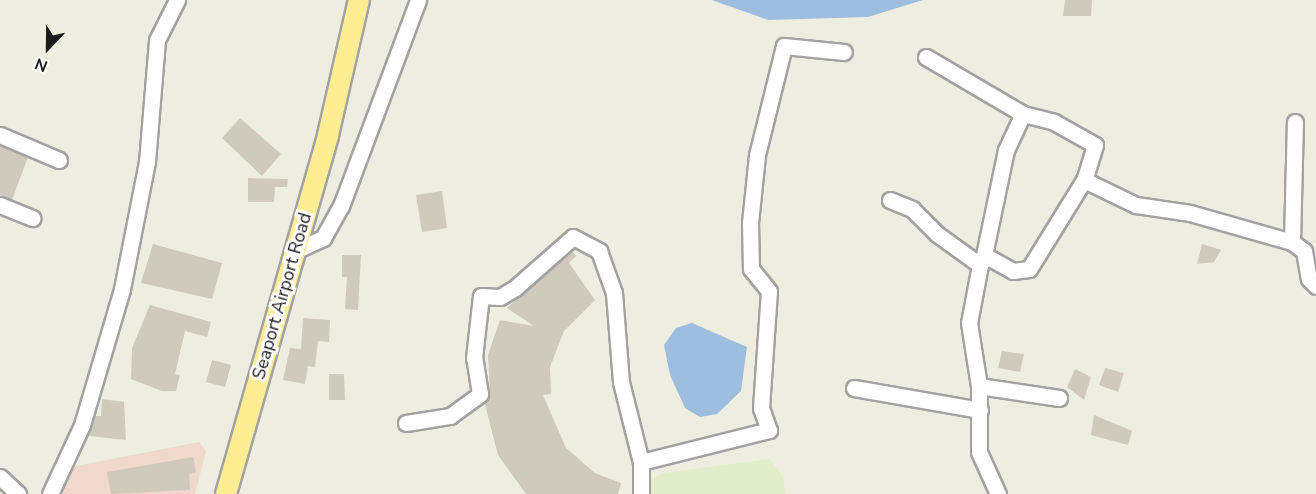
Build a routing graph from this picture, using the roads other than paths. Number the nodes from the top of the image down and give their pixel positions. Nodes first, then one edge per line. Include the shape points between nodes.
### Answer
1 (177, 0) edge
2 (359, 0) edge
3 (418, 0) edge
4 (844, 52) dead end
5 (926, 57) dead end
6 (1023, 114) junction
7 (1295, 122) dead end
8 (0, 135) edge
9 (59, 160) dead end
10 (1084, 180) junction
11 (890, 200) dead end
12 (0, 205) edge
13 (32, 218) dead end
14 (1292, 242) junction
15 (295, 251) junction
16 (981, 262) junction
17 (1316, 286) edge
18 (979, 386) junction
19 (854, 388) dead end
20 (1059, 398) dead end
21 (980, 410) junction
22 (406, 423) dead end
23 (641, 462) junction
24 (0, 477) edge
25 (18, 494) edge
26 (50, 494) edge
27 (226, 494) edge
28 (640, 494) edge
29 (998, 494) edge

1 - 26 street via 157,40 147,162 122,288 82,425
2 - 15 main road, Seaport Airport Road
3 - 15 street via 341,206 323,238
4 - 23 street via 784,46 757,155 750,223 751,269 769,291 761,408 769,430
5 - 6 street
6 - 10 street via 1054,122 1095,145
6 - 16 street via 1006,150
7 - 14 street
8 - 9 street
10 - 14 street via 1136,205 1190,213
10 - 16 street via 1029,269 1012,271 987,256
11 - 16 street via 912,209 937,234
12 - 13 street
14 - 17 street via 1304,251 1309,279
15 - 27 main road, Seaport Airport Road
16 - 18 street via 969,322
18 - 20 street
18 - 21 street
19 - 21 street
21 - 29 street via 979,452
22 - 23 street via 450,416 480,394 474,358 481,296 500,297 573,237 599,251 614,293 621,382
23 - 28 street
24 - 25 street

